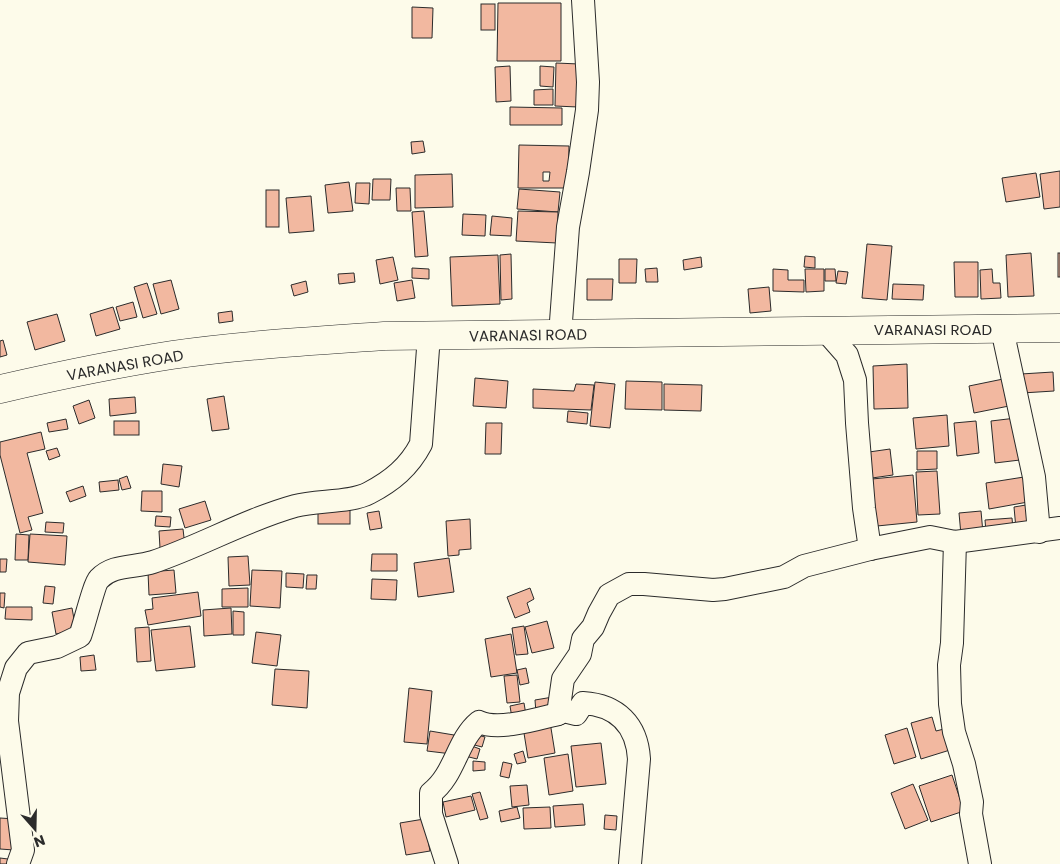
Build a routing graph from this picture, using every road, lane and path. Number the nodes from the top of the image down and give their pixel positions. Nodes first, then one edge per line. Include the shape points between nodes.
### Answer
1 (583, 0) edge
2 (1060, 328) edge
3 (1002, 329) junction
4 (826, 330) junction
5 (429, 335) junction
6 (560, 335) junction
7 (0, 389) edge
8 (1050, 530) edge
9 (955, 542) junction
10 (870, 548) junction
11 (558, 714) junction
12 (4, 721) edge
13 (18, 864) edge
14 (447, 864) edge
15 (630, 864) edge
16 (980, 864) edge

1 - 6 street via 587,110 568,227
2 - 3 highway, VARANASI ROAD
3 - 4 highway, VARANASI ROAD
3 - 8 street via 1034,477
4 - 6 highway, VARANASI ROAD
4 - 10 street via 847,355 855,380 862,493
5 - 6 highway, VARANASI ROAD
5 - 7 highway, VARANASI ROAD via 328,340 174,355
5 - 12 street via 421,444 402,472 366,494 294,507 150,563 109,571 97,580 80,636 56,647 28,653 16,668
8 - 9 street
9 - 10 street via 930,537
9 - 16 street via 950,704 972,802 970,814
10 - 11 street via 804,566 784,577 725,589 644,584 620,588 604,602 594,627 583,639 580,654 562,679
11 - 14 street via 499,725 479,722 470,729 445,778 431,793 431,814
11 - 15 street via 564,711 576,714 583,703 606,707 627,722 634,734 639,759
12 - 13 street via 23,850

